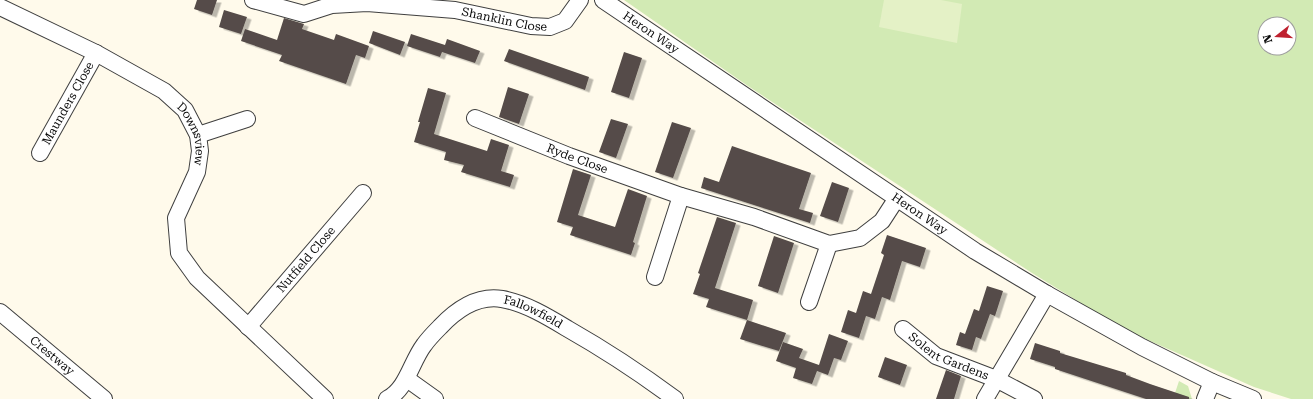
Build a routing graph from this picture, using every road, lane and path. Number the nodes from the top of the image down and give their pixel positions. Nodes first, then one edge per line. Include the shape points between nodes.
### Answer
1 (253, 0) edge
2 (580, 0) edge
3 (602, 0) edge
4 (0, 7) edge
5 (96, 53) junction
6 (476, 118) dead end
7 (248, 119) dead end
8 (198, 135) junction
9 (40, 154) dead end
10 (363, 193) dead end
11 (681, 196) junction
12 (898, 198) junction
13 (829, 244) junction
14 (655, 277) dead end
15 (1046, 294) junction
16 (809, 302) dead end
17 (0, 312) edge
18 (248, 326) junction
19 (903, 329) dead end
20 (406, 379) junction
21 (996, 379) junction
22 (1212, 382) junction
23 (104, 399) edge
24 (325, 399) edge
25 (387, 399) edge
26 (435, 399) edge
27 (675, 399) edge
28 (985, 399) edge
29 (1034, 399) edge
30 (1205, 399) edge
31 (1253, 399) edge

1 - 2 street, Shanklin Close via 304,14 332,5 368,2 455,10 531,26 550,27 565,21
3 - 12 street, Heron Way
4 - 5 street, Downsview
5 - 8 street, Downsview via 164,91 185,110
5 - 9 street, Maunders Close
6 - 11 street, Ryde Close via 569,156
7 - 8 street
8 - 18 street, Downsview via 200,151 197,172 176,218 179,253 197,278
10 - 18 street, Nutfield Close
11 - 13 street, Ryde Close via 754,217
11 - 14 street
12 - 13 street via 882,221 860,238
12 - 15 street, Heron Way via 974,251
13 - 16 street
15 - 21 street
15 - 22 street, Heron Way via 1142,348
17 - 23 street, Crestway
18 - 24 street, Downsview
19 - 21 street, Solent Gardens via 936,356
20 - 25 street
20 - 26 street
20 - 27 street, Fallowfield via 424,345 464,306 484,299 501,299 527,308 582,337 638,371
21 - 28 street
21 - 29 street, Solent Gardens
22 - 30 street
22 - 31 street, Heron Way

